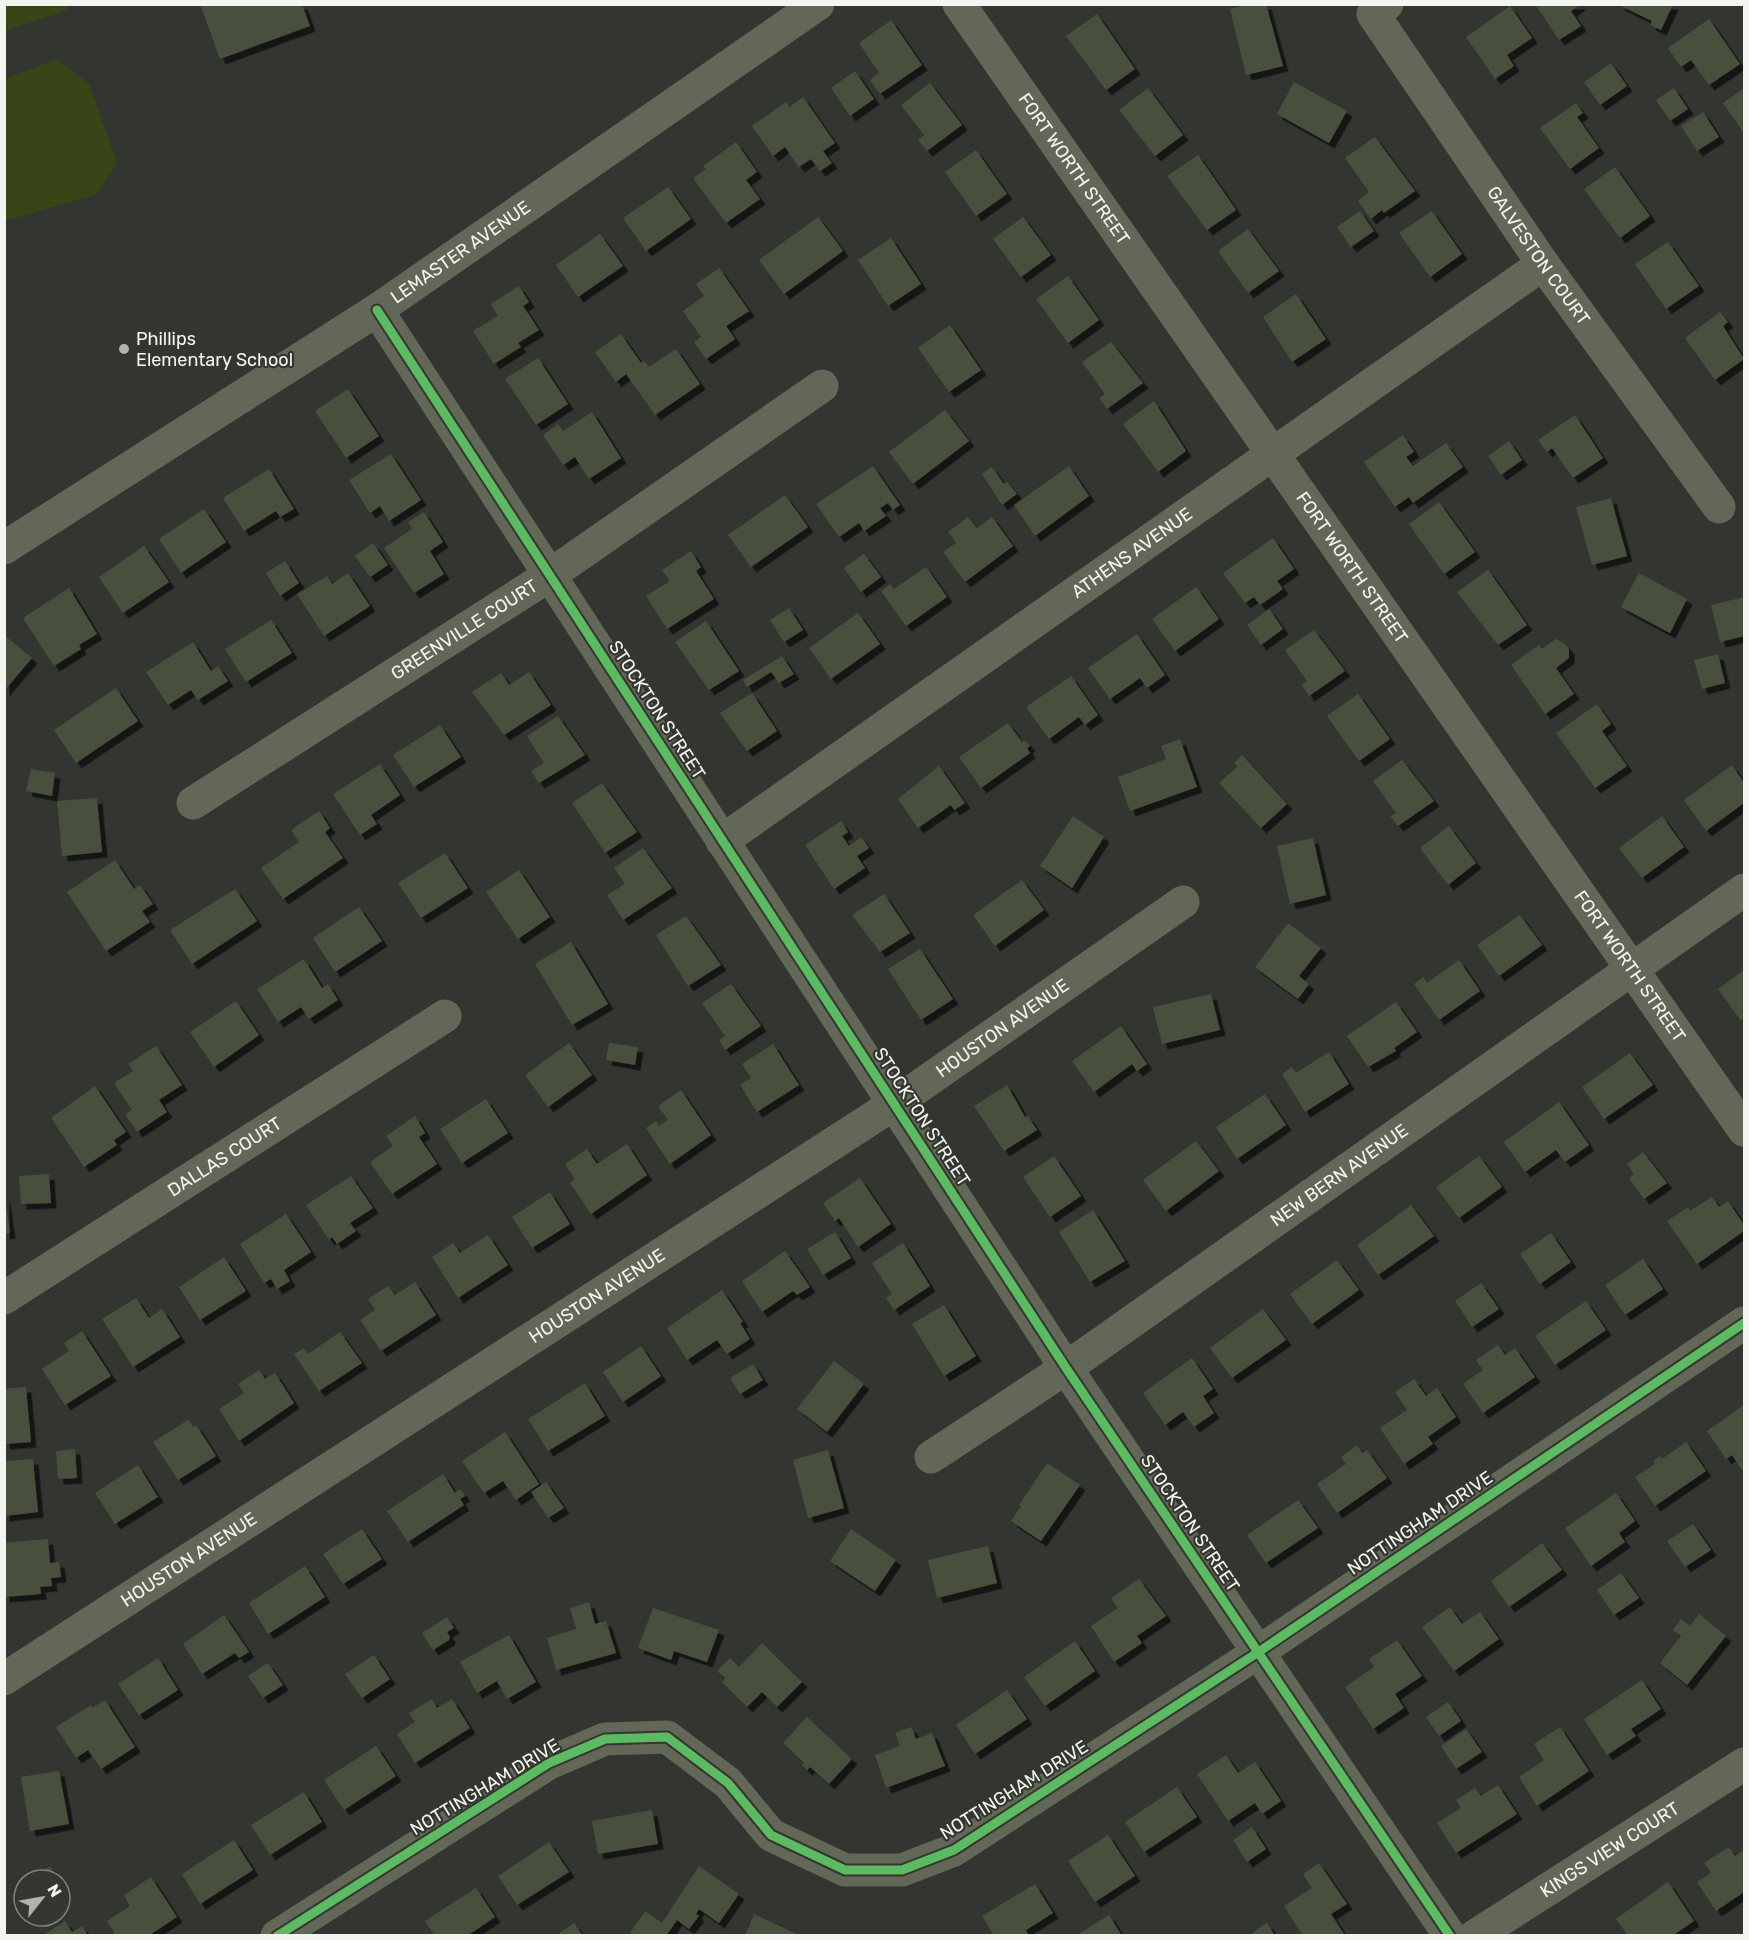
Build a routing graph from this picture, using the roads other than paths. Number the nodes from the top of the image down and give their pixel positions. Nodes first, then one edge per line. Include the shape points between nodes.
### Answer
1 (818, 4) edge
2 (959, 4) edge
3 (1387, 4) edge
4 (1543, 264) junction
5 (377, 310) junction
6 (822, 386) dead end
7 (1273, 456) junction
8 (1719, 507) dead end
9 (4, 548) edge
10 (550, 575) junction
11 (193, 803) dead end
12 (722, 841) junction
13 (1744, 890) edge
14 (1183, 902) dead end
15 (1632, 969) junction
16 (445, 1016) dead end
17 (894, 1104) junction
18 (1744, 1130) edge
19 (4, 1298) edge
20 (1744, 1323) edge
21 (1066, 1368) junction
22 (931, 1457) dead end
23 (1257, 1653) junction
24 (4, 1679) edge
25 (1744, 1764) edge
26 (277, 1935) edge
27 (1450, 1935) edge
28 (1475, 1935) edge

1 - 5 street, LEMASTER AVENUE
2 - 7 street, FORT WORTH STREET
3 - 4 street, GALVESTON COURT via 1373,14
4 - 7 street, ATHENS AVENUE
4 - 8 street, GALVESTON COURT
5 - 9 street, LEMASTER AVENUE
5 - 10 street, STOCKTON STREET
6 - 10 street, GREENVILLE COURT
7 - 12 street, ATHENS AVENUE
7 - 15 street, FORT WORTH STREET
10 - 11 street, GREENVILLE COURT
10 - 12 street, STOCKTON STREET
12 - 17 street, STOCKTON STREET
13 - 15 street, NEW BERN AVENUE
14 - 17 street, HOUSTON AVENUE
15 - 18 street, FORT WORTH STREET
15 - 21 street, NEW BERN AVENUE
16 - 19 street, DALLAS COURT
17 - 21 street, STOCKTON STREET
17 - 24 street, HOUSTON AVENUE
20 - 23 street, NOTTINGHAM DRIVE
21 - 22 street, NEW BERN AVENUE
21 - 23 street, STOCKTON STREET
23 - 26 street, NOTTINGHAM DRIVE via 954,1850 902,1870 845,1870 771,1835 728,1783 667,1737 605,1739 549,1762
23 - 27 street, STOCKTON STREET
25 - 28 street, KINGS VIEW COURT

